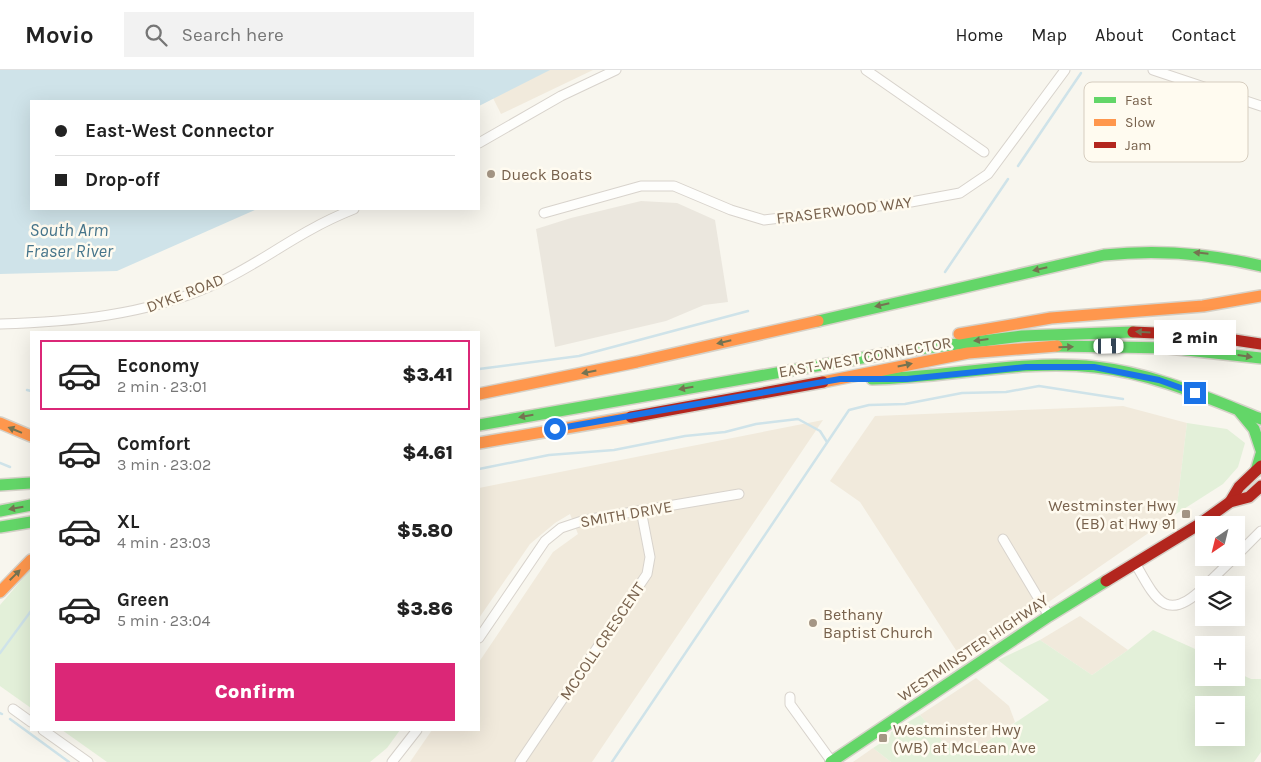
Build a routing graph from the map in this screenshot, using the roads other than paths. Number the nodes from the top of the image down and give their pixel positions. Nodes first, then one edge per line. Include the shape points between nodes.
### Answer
1 (616, 70) edge
2 (866, 70) edge
3 (1065, 70) edge
4 (1153, 70) edge
5 (1189, 82) edge
6 (1248, 102) edge
7 (1261, 106) edge
8 (480, 142) edge
9 (984, 152) dead end
10 (352, 210) edge
11 (544, 213) dead end
12 (1261, 267) edge
13 (1258, 297) edge
14 (0, 324) edge
15 (1261, 344) edge
16 (889, 352) junction
17 (1261, 358) edge
18 (840, 379) junction
19 (480, 393) edge
20 (1239, 410) junction
21 (1261, 419) edge
22 (0, 423) edge
23 (480, 425) edge
24 (30, 436) edge
25 (480, 443) edge
26 (1261, 452) edge
27 (1258, 468) edge
28 (30, 483) edge
29 (0, 485) edge
30 (1261, 486) edge
31 (739, 494) dead end
32 (1230, 502) junction
33 (30, 506) edge
34 (640, 510) junction
35 (0, 511) edge
36 (30, 522) edge
37 (0, 528) edge
38 (1261, 531) edge
39 (1002, 539) dead end
40 (1245, 546) edge
41 (30, 561) edge
42 (1134, 563) junction
43 (1225, 566) edge
44 (1215, 576) edge
45 (0, 592) edge
46 (1195, 595) edge
47 (1049, 616) junction
48 (480, 637) edge
49 (790, 697) dead end
50 (13, 709) dead end
51 (30, 721) edge
52 (44, 731) edge
53 (416, 731) edge
54 (88, 762) edge
55 (392, 762) edge
56 (520, 762) edge
57 (832, 762) edge

1 - 8 street via 561,96
2 - 9 street
3 - 11 street, FRASERWOOD WAY via 988,174 960,193 764,220 730,210 674,186 641,186
4 - 5 street
6 - 7 street
10 - 14 street, DYKE ROAD via 310,229 212,285 174,300 128,312 41,323
12 -> 19 main road via 1213,254 1169,250 1104,255 637,362
13 - 16 main road via 1203,306 986,327
15 -> 16 main road, EAST-WEST CONNECTOR via 1188,334 1122,331 1013,336
16 -> 23 main road, EAST-WEST CONNECTOR
18 -> 17 main road, EAST-WEST CONNECTOR via 1010,348 1190,348
18 - 20 main road via 907,379 1026,367 1094,367 1159,380
18 - 25 main road, EAST-WEST CONNECTOR
20 - 21 main road
20 - 26 main road via 1260,438
24 -> 22 main road
26 - 27 main road
27 - 32 main road, WESTMINSTER HIGHWAY via 1239,487
28 - 29 main road
30 - 32 main road, WESTMINSTER HIGHWAY via 1249,496
31 - 34 street, SMITH DRIVE
32 - 42 main road, WESTMINSTER HIGHWAY
33 -> 35 main road
34 - 48 street, SMITH DRIVE via 569,524 555,532 540,547
34 - 56 street, MCCOLL CRESCENT via 650,558 647,574
36 - 37 main road
38 - 40 street
39 - 47 street
45 -> 41 main road
42 - 46 street via 1154,594 1167,606 1187,603
42 - 47 main road, WESTMINSTER HIGHWAY
43 - 44 street
47 - 57 main road, WESTMINSTER HIGHWAY
49 - 57 street via 790,704
50 - 51 street
52 - 54 street
53 - 55 street

